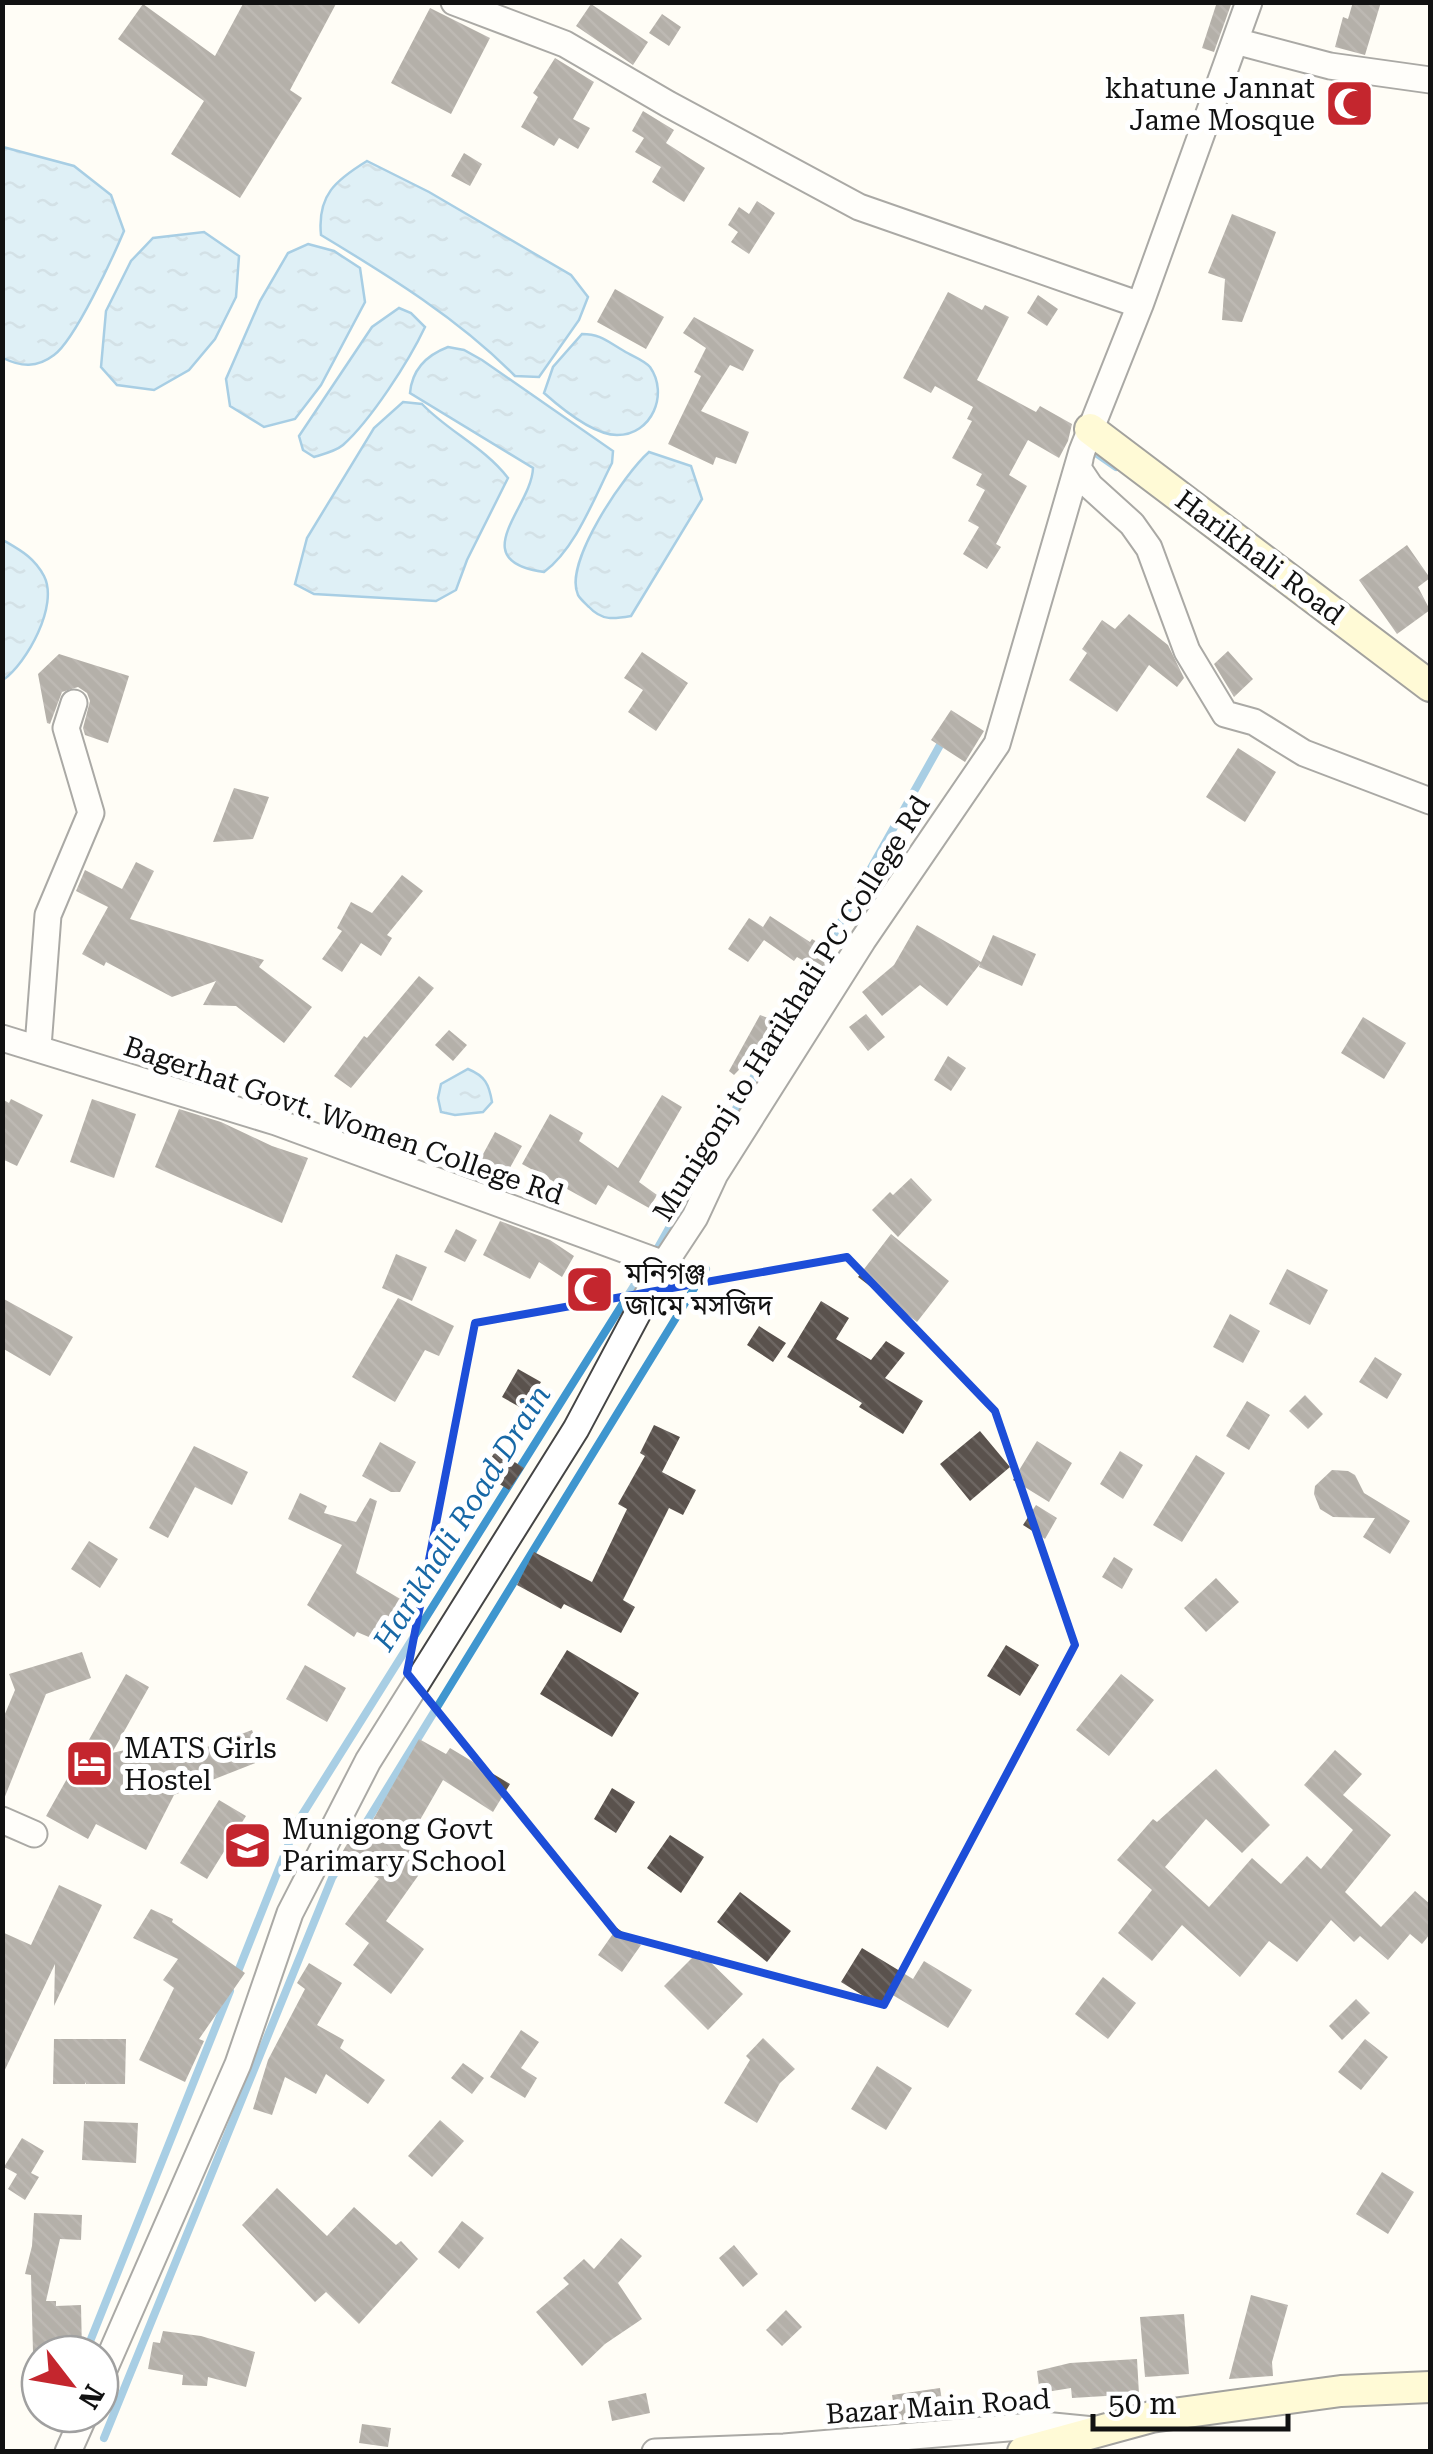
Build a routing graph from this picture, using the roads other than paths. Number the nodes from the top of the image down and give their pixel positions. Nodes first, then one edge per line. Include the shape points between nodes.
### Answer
1 (454, 2) edge
2 (1249, 2) edge
3 (1235, 41) junction
4 (1430, 80) edge
5 (1140, 305) junction
6 (1086, 440) junction
7 (1430, 686) edge
8 (74, 702) dead end
9 (1430, 801) edge
10 (2, 1038) edge
11 (38, 1046) junction
12 (664, 1264) junction
13 (2, 1820) edge
14 (34, 1834) dead end
15 (119, 2334) edge
16 (1430, 2387) edge
17 (1098, 2430) junction
18 (655, 2452) edge
19 (1022, 2452) edge

1 - 5 street via 565,44 860,207
2 - 3 street, Munigonj to Harikhali PC College Rd
3 - 4 street via 1330,66
3 - 5 street, Munigonj to Harikhali PC College Rd
5 - 6 street, Munigonj to Harikhali PC College Rd
6 - 7 main road, Harikhali Road
6 - 9 street via 1078,468 1149,548 1187,651 1226,714 1254,722 1304,753
6 - 12 street, Munigonj to Harikhali PC College Rd via 997,744 852,957
8 - 11 street via 66,728 91,812 48,915
10 - 11 street, Bagerhat Govt. Women College Rd
11 - 12 street, Bagerhat Govt. Women College Rd via 276,1122
12 - 15 street, Munigonj to Harikhali PC College Rd via 576,1429 368,1761 290,1913 238,2064
13 - 14 street
16 - 17 main road via 1340,2391 1151,2416
17 - 18 street, Bazar Main Road via 1043,2424
17 - 19 main road

